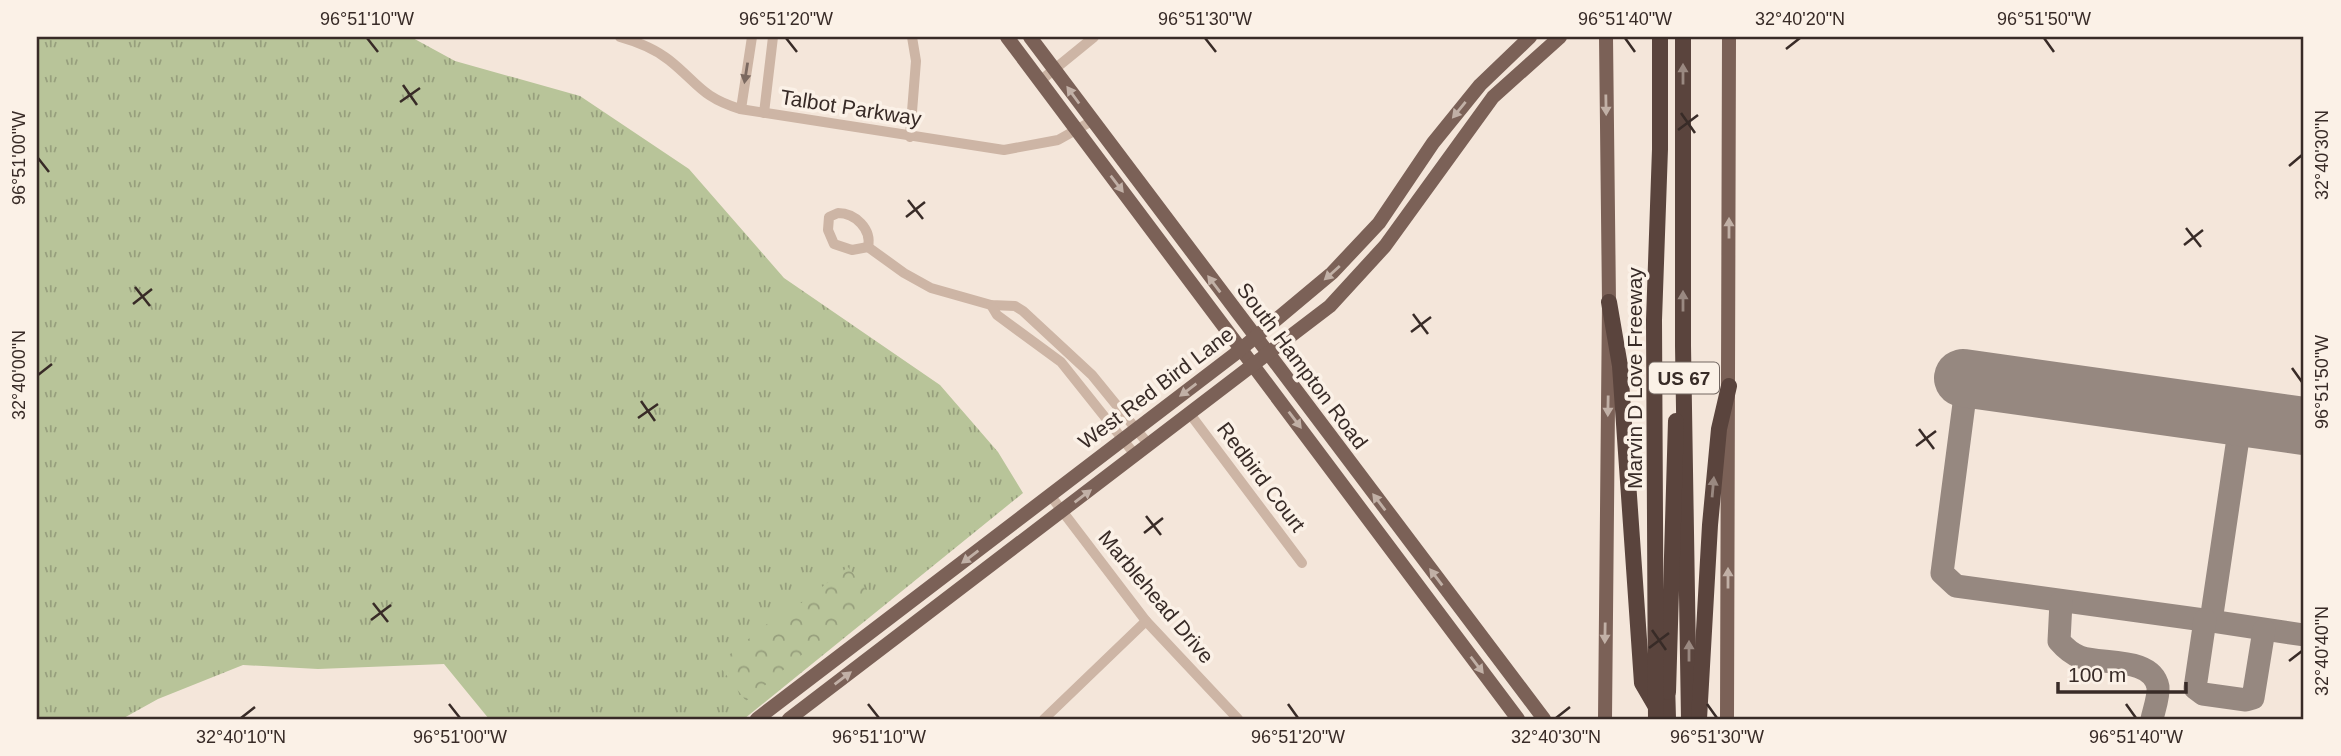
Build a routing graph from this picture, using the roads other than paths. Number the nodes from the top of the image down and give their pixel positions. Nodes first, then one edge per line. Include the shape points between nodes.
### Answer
1 (620, 37) edge
2 (752, 37) edge
3 (773, 37) edge
4 (912, 37) edge
5 (1007, 37) edge
6 (1030, 37) edge
7 (1094, 37) edge
8 (1530, 37) edge
9 (1560, 37) edge
10 (1597, 37) edge
11 (1606, 37) edge
12 (1660, 37) edge
13 (1683, 37) edge
14 (1729, 37) edge
15 (1605, 54) junction
16 (1505, 59) junction
17 (1054, 69) junction
18 (1518, 73) junction
19 (1040, 81) junction
20 (741, 109) junction
21 (764, 113) junction
22 (1092, 121) junction
23 (1076, 129) junction
24 (910, 137) junction
25 (1389, 208) junction
26 (1405, 220) junction
27 (868, 247) dead end
28 (1609, 302) junction
29 (990, 305) junction
30 (1035, 322) junction
31 (1029, 336) junction
32 (1255, 338) junction
33 (1683, 346) junction
34 (1242, 348) junction
35 (1060, 354) junction
36 (1267, 355) junction
37 (1254, 365) junction
38 (1097, 381) junction
39 (1729, 386) junction
40 (1086, 389) junction
41 (1190, 414) junction
42 (1137, 429) junction
43 (1124, 439) junction
44 (1149, 445) junction
45 (1136, 456) junction
46 (1050, 495) junction
47 (1062, 512) junction
48 (1024, 515) junction
49 (1036, 532) junction
50 (1420, 556) junction
51 (1302, 564) dead end
52 (1405, 568) junction
53 (1452, 598) junction
54 (1437, 610) junction
55 (1146, 621) junction
56 (1662, 716) edge
57 (1233, 718) edge
58 (757, 719) edge
59 (789, 719) edge
60 (1044, 719) edge
61 (1518, 719) edge
62 (1544, 719) edge
63 (1605, 719) edge
64 (1689, 719) edge
65 (1699, 719) edge
66 (1727, 719) edge

1 - 20 street, Talbot Parkway via 654,49 701,92
2 -> 20 street
3 - 21 street
4 - 24 street via 916,61
5 - 19 main road, South Hampton Road
6 - 17 main road, South Hampton Road
7 - 17 street
8 - 16 main road, West Red Bird Lane
9 - 18 main road, West Red Bird Lane
10 - 15 main road
11 - 15 main road, Marvin D Love Freeway
12 - 56 highway, Marvin D Love Freeway / US 67 via 1654,320
33 -> 13 highway, US 67
39 -> 14 main road
15 -> 28 main road, Marvin D Love Freeway
16 - 18 main road
16 -> 25 main road, West Red Bird Lane via 1433,143
17 - 19 street
22 -> 17 main road, South Hampton Road
18 - 26 main road, West Red Bird Lane via 1478,114
19 - 23 main road, South Hampton Road
20 - 21 street, Talbot Parkway
21 - 24 street, Talbot Parkway
22 - 23 street, Talbot Parkway
32 -> 22 main road, South Hampton Road
23 - 24 street, Talbot Parkway via 1058,140 1004,150
23 -> 34 main road, South Hampton Road
25 - 26 main road
25 -> 32 main road, West Red Bird Lane via 1332,273
26 - 36 main road, West Red Bird Lane via 1342,294
27 - 29 street via 932,288
28 - 56 highway via 1620,366 1642,683
28 -> 63 main road, Marvin D Love Freeway
29 - 30 street via 1015,306
29 - 31 street
30 - 31 street
30 - 35 street
31 - 35 street
32 - 34 main road, West Red Bird Lane
32 - 36 main road, South Hampton Road
33 - 56 highway
64 -> 33 highway, US 67
34 - 37 main road, South Hampton Road
34 -> 42 main road, West Red Bird Lane
35 - 38 street
35 - 40 street
36 - 37 main road, West Red Bird Lane
50 -> 36 main road, South Hampton Road
37 - 41 main road, West Red Bird Lane
37 -> 52 main road, South Hampton Road
38 - 40 street
38 - 42 street
65 -> 39 highway via 1711,511 1719,429
66 -> 39 main road
40 - 43 street
41 - 44 main road, West Red Bird Lane
41 - 51 street, Redbird Court
42 - 43 main road, West Red Bird Lane
42 - 44 street
43 - 45 street
43 - 46 main road, West Red Bird Lane
44 - 45 main road, West Red Bird Lane
47 -> 45 main road, West Red Bird Lane
46 - 47 street, Marblehead Drive
46 - 48 main road, West Red Bird Lane
47 - 49 main road, West Red Bird Lane
47 - 55 street, Marblehead Drive
48 - 49 main road
48 -> 58 main road, West Red Bird Lane
59 -> 49 main road, West Red Bird Lane
50 - 52 main road
53 -> 50 main road, South Hampton Road
52 - 54 main road, South Hampton Road
53 - 54 main road
53 - 62 main road, South Hampton Road
54 -> 61 main road, South Hampton Road
55 - 57 street, Marblehead Drive
55 - 60 street

